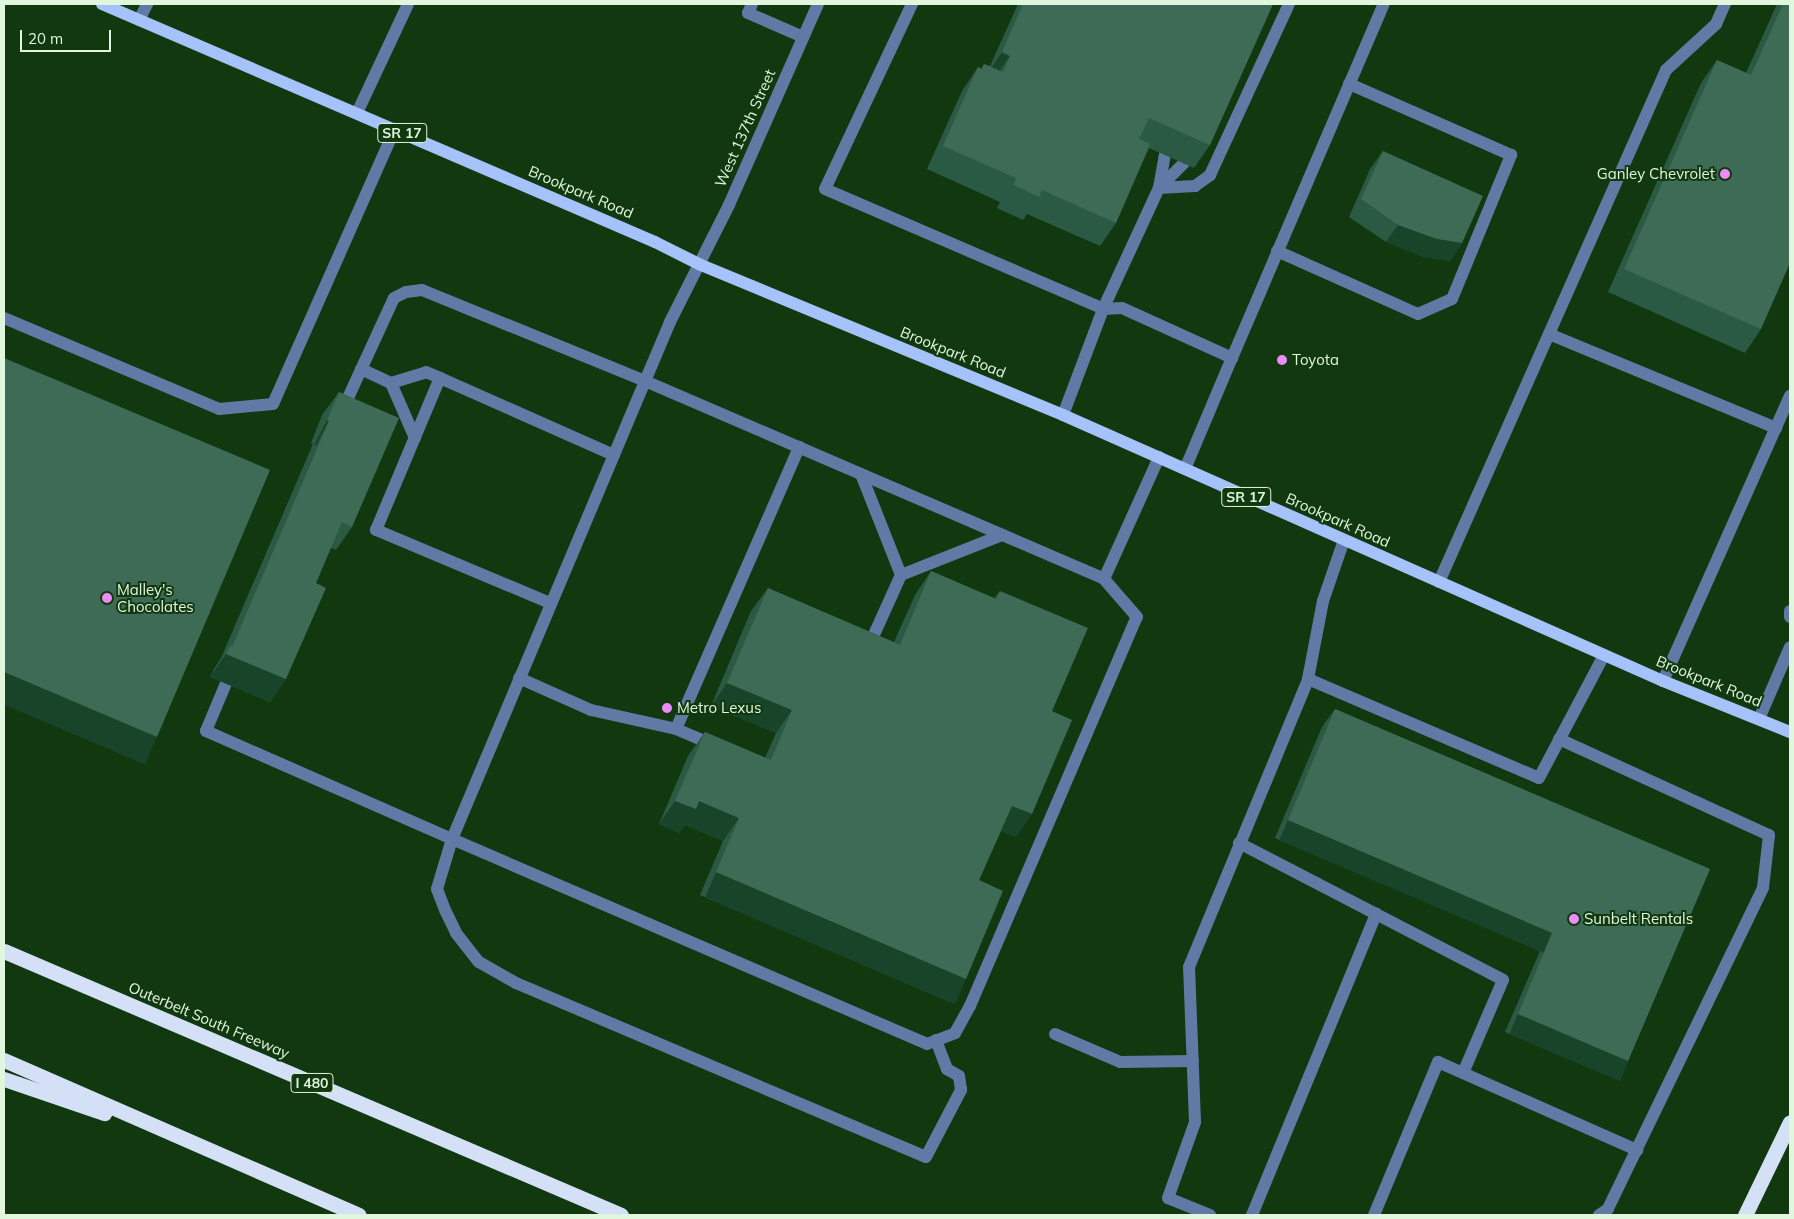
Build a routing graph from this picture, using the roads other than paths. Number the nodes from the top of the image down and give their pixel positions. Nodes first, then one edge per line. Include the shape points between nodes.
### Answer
1 (102, 4) edge
2 (147, 4) edge
3 (408, 4) edge
4 (752, 4) edge
5 (818, 4) edge
6 (912, 4) edge
7 (1289, 4) edge
8 (1384, 4) edge
9 (1725, 4) edge
10 (139, 20) junction
11 (803, 37) junction
12 (1349, 84) junction
13 (357, 114) junction
14 (394, 129) junction
15 (1165, 155) dead end
16 (1184, 163) edge
17 (1159, 188) junction
18 (1278, 251) junction
19 (700, 265) junction
20 (1103, 310) junction
21 (4, 318) edge
22 (1548, 334) junction
23 (1232, 358) junction
24 (360, 369) junction
25 (440, 378) junction
26 (645, 381) junction
27 (392, 384) junction
28 (1790, 396) edge
29 (1063, 415) junction
30 (337, 423) edge
31 (1776, 428) junction
32 (415, 438) junction
33 (799, 448) junction
34 (614, 455) junction
35 (1158, 457) junction
36 (1185, 469) junction
37 (861, 474) junction
38 (1002, 535) junction
39 (1344, 540) junction
40 (901, 575) junction
41 (1104, 579) junction
42 (1439, 582) junction
43 (550, 603) junction
44 (1790, 611) edge
45 (1790, 617) edge
46 (1790, 647) edge
47 (1604, 655) junction
48 (237, 658) edge
49 (862, 663) edge
50 (519, 678) junction
51 (1308, 679) junction
52 (1663, 681) junction
53 (1759, 719) junction
54 (676, 729) junction
55 (1790, 732) edge
56 (1559, 739) junction
57 (728, 752) edge
58 (452, 839) junction
59 (1239, 843) junction
60 (1376, 914) junction
61 (4, 951) edge
62 (1055, 1034) dead end
63 (936, 1040) junction
64 (4, 1060) edge
65 (1193, 1062) junction
66 (1463, 1073) junction
67 (4, 1080) edge
68 (1790, 1122) edge
69 (199, 1144) junction
70 (1637, 1150) junction
71 (358, 1215) edge
72 (621, 1215) edge
73 (1210, 1215) edge
74 (1252, 1215) edge
75 (1374, 1215) edge
76 (1599, 1215) edge
77 (1745, 1215) edge

1 - 10 main road, Brookpark Road / SR 17
2 - 10 street
3 - 13 street
4 - 11 street via 748,13
5 - 11 street, West 137th Street
6 - 20 street via 825,189
7 - 17 street via 1210,175 1195,186
8 - 12 street
9 - 22 street via 1716,24 1666,70
10 - 13 main road, Brookpark Road / SR 17
11 - 19 street, West 137th Street
12 - 18 street
12 - 18 street via 1511,155 1452,298 1418,314
13 - 14 main road, Brookpark Road / SR 17
14 - 19 main road, Brookpark Road / SR 17 via 655,242
14 - 21 street via 273,404 219,409
15 - 17 street
16 - 17 street
17 - 20 street
18 - 23 street
19 - 26 street, West 137th Street via 670,322
19 - 29 main road, Brookpark Road / SR 17
20 - 23 street via 1122,308
20 - 29 street
22 - 31 street
22 - 42 street
23 - 36 street
24 - 26 street via 394,298 422,290
24 - 27 street
24 - 30 street
25 - 27 street via 426,372
25 - 32 street
25 - 34 street
26 - 33 street
26 - 34 street, West 137th Street
27 - 32 street
28 - 31 street
29 - 35 main road, Brookpark Road / SR 17
31 - 52 street
32 - 43 street via 376,530
33 - 37 street
33 - 54 street
34 - 43 street, West 137th Street
35 - 36 main road, Brookpark Road / SR 17
35 - 41 street
36 - 39 main road, Brookpark Road / SR 17
37 - 38 street
37 - 40 street
38 - 40 street
38 - 41 street
39 - 42 main road, Brookpark Road / SR 17
39 - 51 street via 1323,602
40 - 49 street
41 - 63 street via 1137,617 970,1006 955,1033
42 - 47 main road, Brookpark Road / SR 17
43 - 50 street, West 137th Street
44 - 45 street
46 - 53 street
47 - 52 main road, Brookpark Road / SR 17
47 - 56 street
48 - 58 street via 206,730
50 - 54 street via 591,710
50 - 58 street, West 137th Street
51 - 56 street via 1539,778
51 - 59 street
52 - 53 main road, Brookpark Road / SR 17
53 - 55 main road, Brookpark Road / SR 17
54 - 57 street
56 - 70 street via 1769,835 1762,888
58 - 63 street via 927,1044
58 - 63 street, West 137th Street via 437,889 456,933 480,962 516,983 589,1016 926,1157 961,1090 959,1076 947,1070
59 - 60 street
59 - 65 street via 1189,967
60 - 66 street via 1503,980
60 - 74 street
61 - 72 highway, Outerbelt South Freeway / I 480
62 - 65 street via 1120,1062
64 - 69 highway
65 - 73 street via 1195,1122 1168,1198
66 - 70 street
66 - 75 street via 1438,1062
67 - 69 highway
68 - 77 highway
69 - 71 highway
70 - 76 street via 1608,1209

